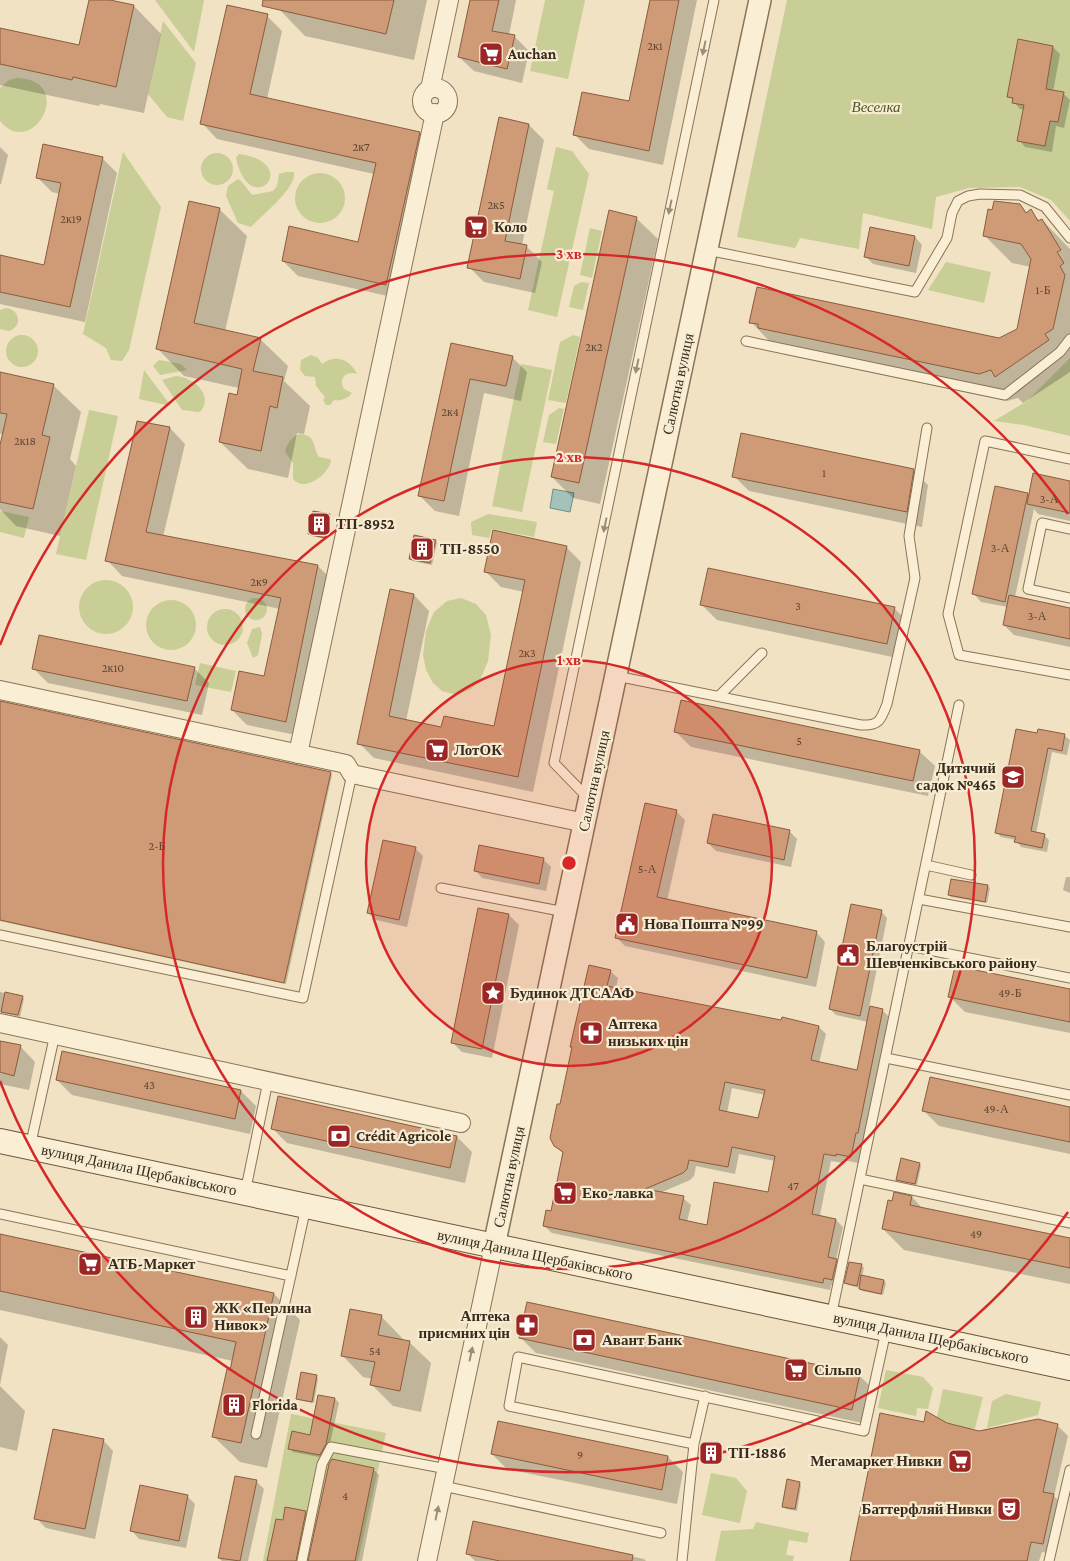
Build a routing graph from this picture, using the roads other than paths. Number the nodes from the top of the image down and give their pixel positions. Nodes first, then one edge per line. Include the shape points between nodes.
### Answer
1 (450, 0) edge
2 (714, 0) edge
3 (760, 0) edge
4 (1070, 238) edge
5 (707, 250) junction
6 (1070, 339) edge
7 (746, 341) dead end
8 (927, 428) dead end
9 (1070, 459) edge
10 (1070, 529) edge
11 (1070, 598) edge
12 (762, 653) dead end
13 (1070, 675) edge
14 (616, 676) junction
15 (0, 690) edge
16 (718, 696) junction
17 (959, 705) dead end
18 (298, 754) junction
19 (352, 774) junction
20 (590, 799) junction
21 (585, 823) junction
22 (926, 865) junction
23 (971, 874) dead end
24 (441, 888) dead end
25 (919, 899) junction
26 (566, 912) junction
27 (1070, 927) edge
28 (0, 935) edge
29 (910, 946) junction
30 (1070, 978) edge
31 (0, 1023) edge
32 (55, 1034) junction
33 (886, 1058) junction
34 (268, 1081) junction
35 (1070, 1095) edge
36 (461, 1123) dead end
37 (0, 1141) edge
38 (30, 1147) junction
39 (860, 1179) junction
40 (245, 1193) junction
41 (306, 1206) junction
42 (0, 1214) edge
43 (1070, 1223) edge
44 (494, 1246) junction
45 (291, 1276) junction
46 (831, 1317) junction
47 (886, 1329) junction
48 (1070, 1368) edge
49 (705, 1396) junction
50 (256, 1434) dead end
51 (694, 1444) junction
52 (447, 1469) junction
53 (1069, 1475) edge
54 (443, 1486) junction
55 (661, 1533) dead end
56 (302, 1561) edge
57 (427, 1561) edge
58 (682, 1561) edge
59 (1050, 1561) edge

1 - 18 street via 430,89 422,103 427,111 435,114
2 -> 20 lane via 554,763
3 - 5 street, Салютна вулиця
4 - 5 lane via 1045,207 1020,195 968,196 958,201 947,238 915,292
5 - 14 street, Салютна вулиця
6 - 7 lane via 1060,352 1005,395
8 - 16 lane via 909,536 915,578 887,704 878,722 870,726 860,725
9 - 13 lane via 985,441 948,614 959,655
10 - 11 lane via 1042,523 1028,589
12 - 16 lane
14 - 16 lane
14 - 20 street, Салютна вулиця
15 - 18 street
17 - 22 lane
18 - 19 street via 346,764
19 - 21 street
19 - 28 lane via 303,998
20 - 21 street, Салютна вулиця
21 - 26 street, Салютна вулиця
22 - 23 lane
22 - 25 lane
24 - 26 lane
25 - 27 lane
25 - 29 lane
26 - 44 street, Салютна вулиця
29 - 30 lane
29 - 33 lane
31 - 32 street
32 - 34 street
32 - 38 lane
33 - 35 lane
33 - 39 lane
34 - 36 street
34 - 40 lane
37 - 38 main road, вулиця Данила Щербаківського
38 - 40 main road, вулиця Данила Щербаківського
39 - 43 lane
39 - 46 lane
40 - 41 main road, вулиця Данила Щербаківського
41 - 44 main road, вулиця Данила Щербаківського
41 - 45 lane
42 - 45 lane
44 - 46 main road, вулиця Данила Щербаківського
52 -> 44 street, Салютна вулиця
45 - 50 lane
46 - 47 main road, вулиця Данила Щербаківського
47 - 48 main road, вулиця Данила Щербаківського
47 - 49 lane via 864,1431
49 - 51 lane
49 - 51 lane via 518,1357 509,1406
51 - 58 lane
52 - 54 street, Салютна вулиця
52 - 56 lane via 331,1447 322,1464
53 - 59 lane
54 - 55 lane
57 -> 54 street, Салютна вулиця

